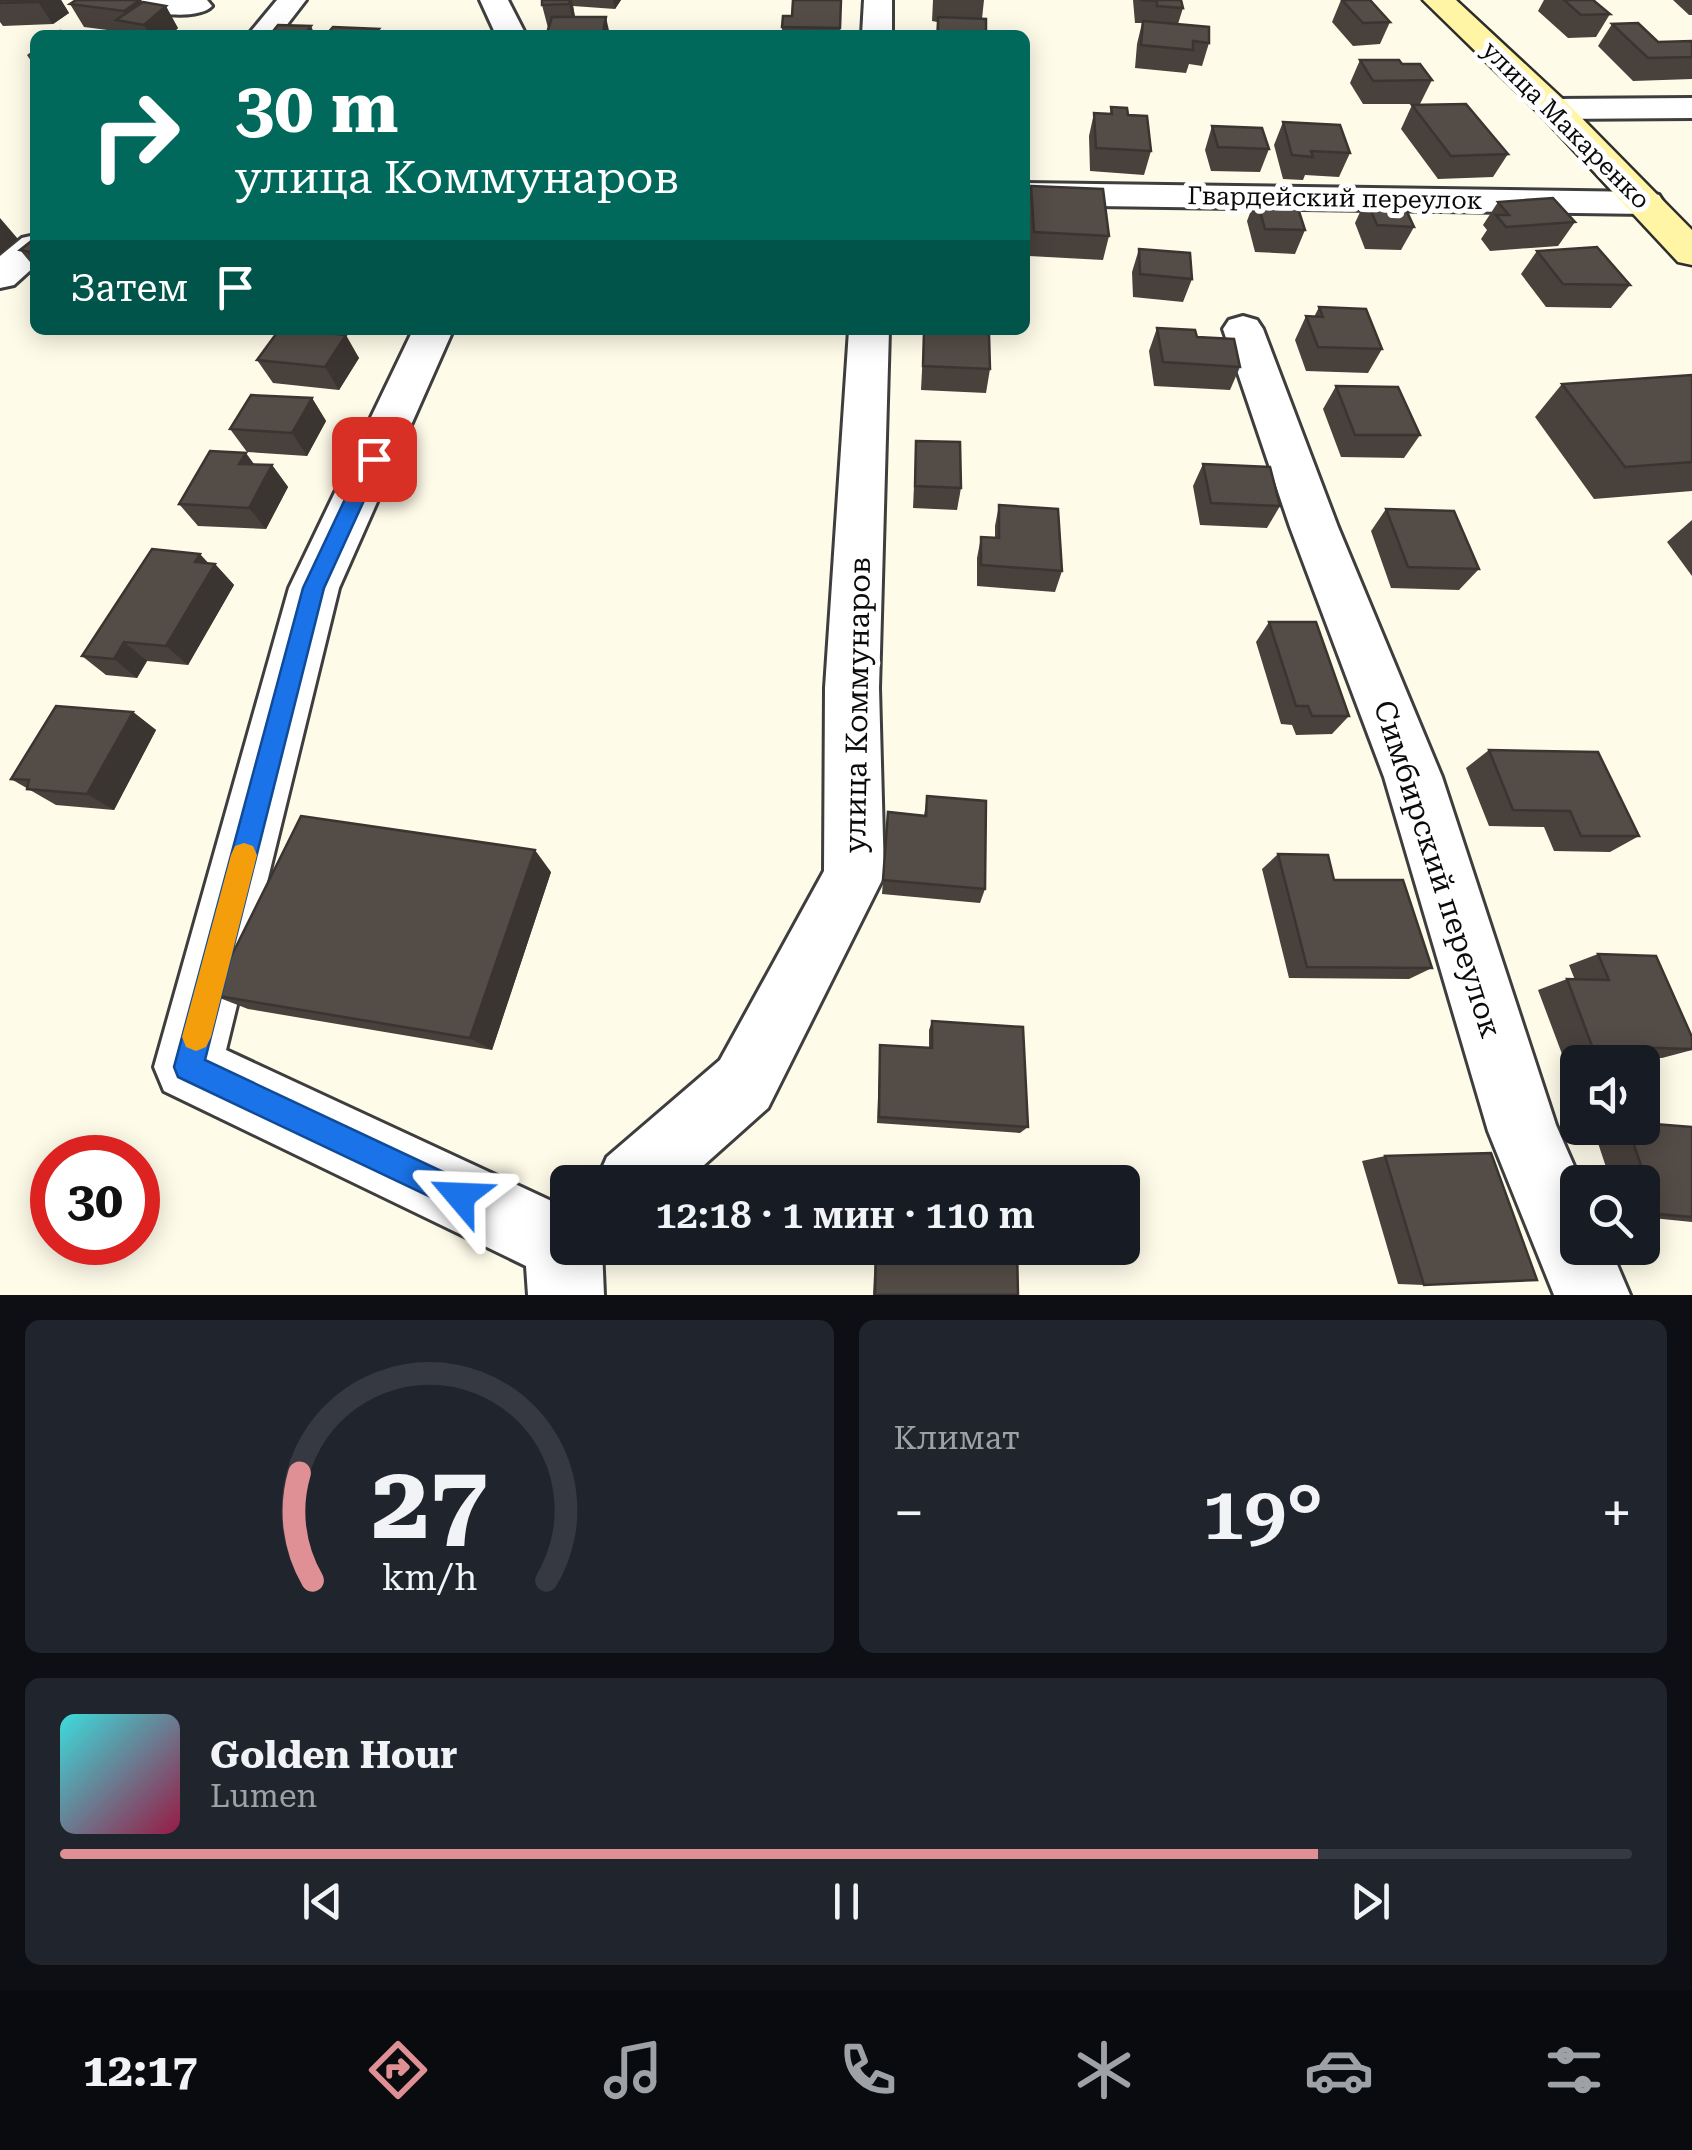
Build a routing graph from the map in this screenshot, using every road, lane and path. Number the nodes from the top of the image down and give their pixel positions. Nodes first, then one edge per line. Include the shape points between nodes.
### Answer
1 (141, 0) edge
2 (292, 0) edge
3 (494, 0) edge
4 (878, 0) edge
5 (1438, 0) edge
6 (196, 6) dead end
7 (267, 30) edge
8 (509, 30) edge
9 (877, 30) edge
10 (1692, 108) edge
11 (1554, 109) junction
12 (1030, 194) edge
13 (1646, 202) junction
14 (30, 250) edge
15 (1692, 252) edge
16 (0, 276) edge
17 (1244, 329) dead end
18 (432, 335) edge
19 (870, 335) edge
20 (651, 1165) edge
21 (550, 1251) edge
22 (1592, 1295) edge

1 - 6 street
2 - 7 street
3 - 8 street
4 - 9 street
5 - 11 main road, улица Макаренко
10 - 11 street
11 - 13 main road, улица Макаренко
12 - 13 street, Гвардейский переулок
13 - 15 main road, улица Макаренко
14 - 16 street
17 - 22 street, Симбирский переулок via 1413,777 1523,1131
18 - 21 street via 314,588 188,1067
19 - 20 street, улица Коммунаров via 852,688 854,876 744,1084

